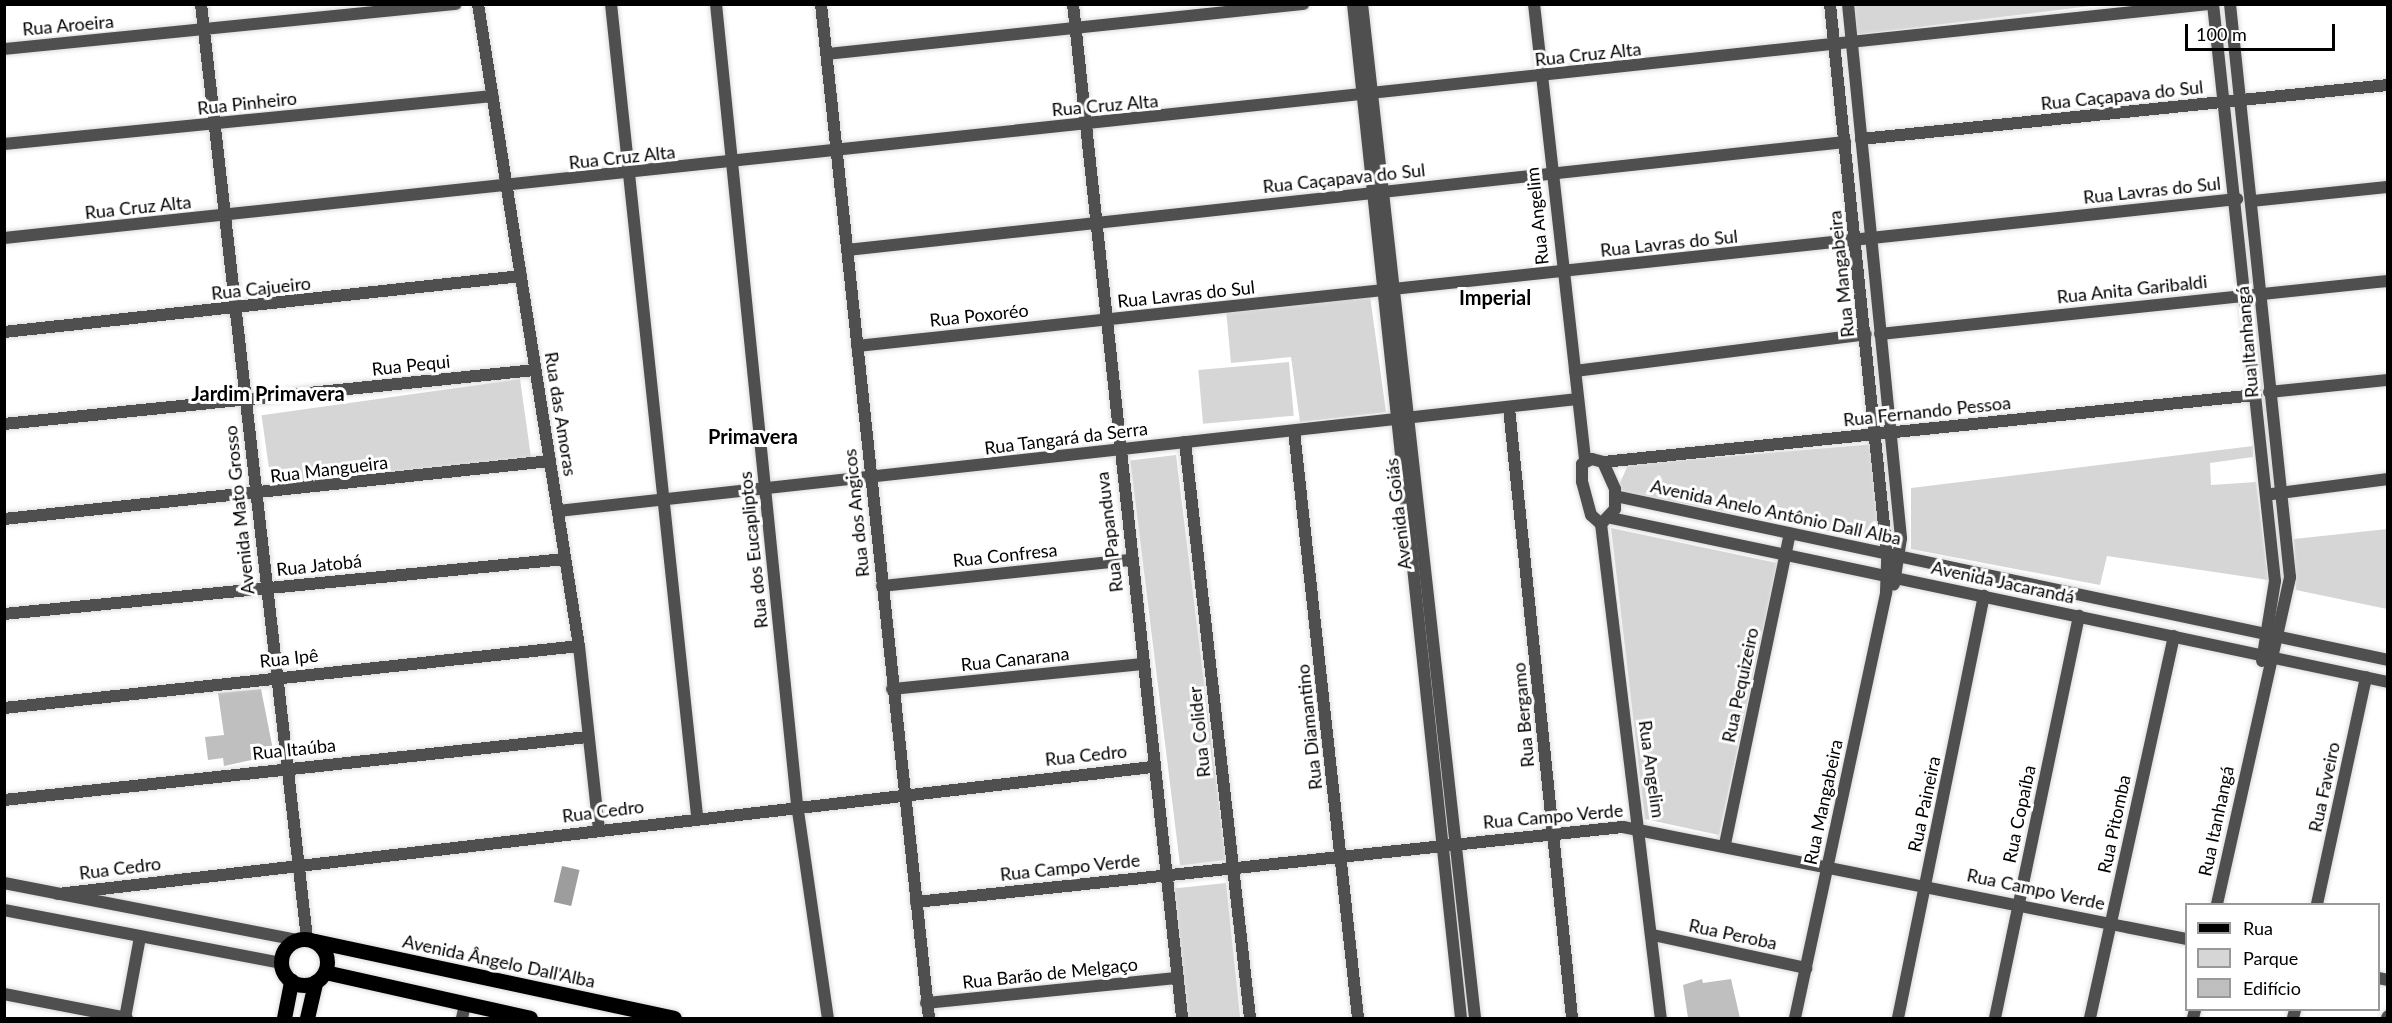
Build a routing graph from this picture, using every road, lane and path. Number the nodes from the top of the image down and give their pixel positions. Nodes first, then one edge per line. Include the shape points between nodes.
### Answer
1 (201, 4) edge
2 (456, 4) edge
3 (478, 4) edge
4 (611, 4) edge
5 (716, 4) edge
6 (821, 4) edge
7 (1073, 4) edge
8 (1303, 4) edge
9 (1353, 4) edge
10 (1362, 4) edge
11 (1534, 4) edge
12 (1830, 4) edge
13 (1848, 4) edge
14 (2211, 4) edge
15 (2230, 4) edge
16 (1075, 28) junction
17 (204, 32) junction
18 (1851, 44) junction
19 (1835, 45) junction
20 (4, 49) edge
21 (827, 54) junction
22 (1542, 77) junction
23 (2388, 85) edge
24 (492, 96) junction
25 (1367, 97) junction
26 (2240, 101) junction
27 (2224, 102) junction
28 (214, 124) junction
29 (1084, 124) junction
30 (1861, 139) junction
31 (1845, 142) junction
32 (4, 144) edge
33 (837, 153) junction
34 (732, 164) junction
35 (627, 174) junction
36 (1550, 175) junction
37 (507, 187) junction
38 (2388, 187) edge
39 (1377, 192) junction
40 (2236, 199) junction
41 (2252, 201) junction
42 (225, 217) junction
43 (1093, 220) junction
44 (4, 238) edge
45 (1873, 239) junction
46 (1857, 241) junction
47 (847, 250) junction
48 (1561, 273) junction
49 (521, 276) junction
50 (2388, 280) edge
51 (1389, 293) junction
52 (2260, 294) junction
53 (2245, 296) junction
54 (236, 310) junction
55 (1105, 320) junction
56 (4, 332) edge
57 (1866, 334) junction
58 (1880, 334) junction
59 (857, 346) junction
60 (536, 370) junction
61 (1575, 371) junction
62 (2388, 380) edge
63 (2269, 392) junction
64 (2256, 395) junction
65 (1578, 399) junction
66 (246, 400) junction
67 (1509, 408) junction
68 (1401, 422) junction
69 (4, 424) edge
70 (1294, 431) junction
71 (1892, 432) junction
72 (1876, 434) junction
73 (1185, 442) junction
74 (1117, 450) junction
75 (1585, 460) junction
76 (550, 461) junction
77 (1603, 462) junction
78 (871, 479) junction
79 (2388, 479) edge
80 (764, 490) junction
81 (2279, 493) junction
82 (2265, 495) junction
83 (257, 496) junction
84 (1616, 496) junction
85 (663, 500) junction
86 (558, 511) junction
87 (4, 519) edge
88 (1606, 521) junction
89 (1790, 534) junction
90 (1887, 554) junction
91 (1785, 555) junction
92 (1902, 557) junction
93 (565, 559) junction
94 (1131, 560) junction
95 (1885, 574) junction
96 (1899, 578) junction
97 (882, 586) junction
98 (267, 589) junction
99 (1886, 592) junction
100 (1984, 596) junction
101 (4, 614) edge
102 (2079, 616) junction
103 (2271, 635) junction
104 (2174, 636) junction
105 (579, 646) junction
106 (2266, 656) junction
107 (2388, 660) edge
108 (1142, 664) junction
109 (2366, 677) junction
110 (277, 678) junction
111 (2388, 682) edge
112 (892, 689) junction
113 (4, 708) edge
114 (588, 737) junction
115 (1152, 766) junction
116 (287, 768) junction
117 (904, 793) junction
118 (4, 800) edge
119 (797, 804) junction
120 (697, 816) junction
121 (1642, 828) junction
122 (599, 830) junction
123 (1552, 832) junction
124 (1457, 842) junction
125 (1725, 844) junction
126 (1442, 845) junction
127 (1341, 856) junction
128 (298, 865) junction
129 (1827, 865) junction
130 (1233, 869) junction
131 (1164, 875) junction
132 (4, 883) edge
133 (1925, 885) junction
134 (58, 894) junction
135 (916, 902) junction
136 (2217, 903) edge
137 (2318, 903) edge
138 (2018, 904) junction
139 (4, 910) edge
140 (2111, 923) junction
141 (1653, 935) junction
142 (140, 937) junction
143 (2185, 939) edge
144 (306, 940) junction
145 (282, 963) junction
146 (1806, 968) junction
147 (320, 977) junction
148 (1178, 978) junction
149 (291, 981) junction
150 (4, 994) edge
151 (926, 1003) junction
152 (464, 1012) edge
153 (126, 1018) edge
154 (284, 1018) edge
155 (307, 1018) edge
156 (530, 1018) edge
157 (674, 1018) edge
158 (828, 1018) edge
159 (929, 1018) edge
160 (1182, 1018) edge
161 (1250, 1018) edge
162 (1358, 1018) edge
163 (1461, 1018) edge
164 (1475, 1018) edge
165 (1572, 1018) edge
166 (1661, 1018) edge
167 (1795, 1018) edge
168 (1898, 1018) edge
169 (1995, 1018) edge
170 (2091, 1018) edge

1 - 17 street, Avenida Mato Grosso
2 - 17 street, Rua Aroeira
3 - 24 street, Rua das Amoras
4 - 35 street
5 - 34 street, Rua dos Eucapliptos
6 - 21 street, Rua dos Angicos
7 - 16 street, Rua Papanduva
8 - 16 street
9 - 25 street, Avenida Goiás
10 - 25 street, Avenida Goiás
11 - 22 street, Rua Angelim
12 - 19 street, Rua Mangabeira
13 - 18 street, Rua Mangabeira
14 - 18 street, Rua Cruz Alta
14 - 27 street, Rua Itanhangá
15 - 26 street, Rua Itanhangá
16 - 21 street
16 - 29 street, Rua Papanduva
17 - 20 street, Rua Aroeira
17 - 28 street, Avenida Mato Grosso
18 - 19 street, Rua Cruz Alta
18 - 30 street, Rua Mangabeira
19 - 22 street, Rua Cruz Alta
19 - 31 street, Rua Mangabeira
21 - 33 street, Rua dos Angicos
22 - 25 street, Rua Cruz Alta
22 - 36 street, Rua Angelim
23 - 26 street, Rua Caçapava do Sul
24 - 28 street, Rua Pinheiro
24 - 37 street, Rua das Amoras
25 - 29 street, Rua Cruz Alta
25 - 39 street, Avenida Goiás
26 - 27 street, Rua Caçapava do Sul
26 - 41 street, Rua Itanhangá
27 - 30 street, Rua Caçapava do Sul
27 - 40 street, Rua Itanhangá
28 - 32 street, Rua Pinheiro
28 - 42 street, Avenida Mato Grosso
29 - 33 street, Rua Cruz Alta
29 - 43 street, Rua Papanduva
30 - 45 street, Rua Mangabeira
31 - 36 street, Rua Caçapava do Sul
31 - 46 street, Rua Mangabeira
33 - 34 street, Rua Cruz Alta
33 - 47 street, Rua dos Angicos
34 - 35 street, Rua Cruz Alta
34 - 80 street, Rua dos Eucapliptos
35 - 37 street, Rua Cruz Alta
35 - 85 street
36 - 39 street, Rua Caçapava do Sul
36 - 48 street, Rua Angelim
37 - 42 street, Rua Cruz Alta
37 - 49 street, Rua das Amoras
38 - 41 street
39 - 43 street, Rua Caçapava do Sul
39 - 51 street, Avenida Goiás
40 - 45 street, Rua Lavras do Sul
40 - 53 street, Rua Itanhangá
41 - 52 street, Rua Itanhangá
42 - 44 street, Rua Cruz Alta
42 - 54 street, Avenida Mato Grosso
43 - 47 street, Rua Caçapava do Sul
43 - 55 street, Rua Papanduva
45 - 46 street, Rua Lavras do Sul
45 - 58 street, Rua Mangabeira
46 - 48 street, Rua Lavras do Sul
46 - 57 street, Rua Mangabeira
47 - 59 street, Rua dos Angicos
48 - 51 street, Rua Lavras do Sul
48 - 61 street, Rua Angelim
49 - 54 street, Rua Cajueiro
49 - 60 street, Rua das Amoras
50 - 52 street, Rua Anita Garibaldi
51 - 55 street, Rua Lavras do Sul
51 - 68 street, Avenida Goiás
52 - 53 street, Rua Anita Garibaldi
52 - 63 street, Rua Itanhangá
53 - 58 street, Rua Anita Garibaldi
53 - 64 street, Rua Itanhangá
54 - 56 street, Rua Cajueiro
54 - 66 street, Avenida Mato Grosso
55 - 59 street, Rua Poxoréo
55 - 74 street, Rua Papanduva
57 - 61 street
57 - 72 street, Rua Mangabeira
58 - 71 street, Rua Mangabeira
59 - 78 street, Rua dos Angicos
60 - 66 street, Rua Pequi
60 - 76 street, Rua das Amoras
61 - 65 street, Rua Angelim
62 - 63 street
63 - 81 street, Rua Itanhangá
64 - 71 street, Rua Fernando Pessoa
64 - 82 street, Rua Itanhangá
65 - 67 street, Rua Tangará da Serra
65 - 75 street, Rua Angelim
66 - 69 street, Rua Pequi
66 - 83 street, Avenida Mato Grosso
67 - 68 street, Rua Tangará da Serra
67 - 123 street, Rua Bergamo
68 - 70 street, Rua Tangará da Serra
68 - 124 street, Avenida Goiás
68 - 126 street, Avenida Goiás
70 - 73 street, Rua Tangará da Serra
70 - 127 street, Rua Diamantino
71 - 72 street, Rua Fernando Pessoa
71 - 92 street, Rua Mangabeira
72 - 77 street, Rua Fernando Pessoa
72 - 90 street, Rua Mangabeira
73 - 74 street, Rua Tangará da Serra
73 - 130 street, Rua Colider
74 - 78 street, Rua Tangará da Serra
74 - 94 street, Rua Papanduva
75 - 77 street, Rua Fernando Pessoa
75 - 88 street, Rua Angelim via 1581,470 1586,503
76 - 83 street, Rua Mangueira
76 - 86 street, Rua das Amoras
77 - 84 street
78 - 80 street, Rua Tangará da Serra
78 - 97 street, Rua dos Angicos
79 - 81 street
80 - 85 street, Rua Tangará da Serra
80 - 119 street, Rua dos Eucapliptos
81 - 82 street
81 - 103 street, Rua Itanhangá via 2290,577
82 - 103 street, Rua Itanhangá via 2275,581
83 - 87 street, Rua Mangueira
83 - 98 street, Avenida Mato Grosso
84 - 88 street
84 - 89 street, Avenida Anelo Antônio Dall Alba
85 - 86 street, Rua Tangará da Serra
85 - 120 street
86 - 93 street, Rua das Amoras
88 - 91 street, Avenida Jacarandá
88 - 121 street, Rua Angelim
89 - 90 street, Avenida Anelo Antônio Dall Alba
89 - 91 street, Rua Pequizeiro
90 - 92 street, Avenida Anelo Antônio Dall Alba
90 - 95 street, Rua Mangabeira
91 - 95 street, Avenida Jacarandá
91 - 125 street, Rua Pequizeiro
92 - 96 street, Rua Mangabeira
92 - 103 street, Avenida Anelo Antônio Dall Alba
93 - 98 street, Rua Jatobá
93 - 105 street, Rua das Amoras
94 - 97 street, Rua Confresa
94 - 108 street, Rua Papanduva
95 - 96 street, Avenida Jacarandá
95 - 99 street, Rua Mangabeira
96 - 99 street
96 - 100 street, Avenida Jacarandá
97 - 112 street, Rua dos Angicos
98 - 101 street, Rua Jatobá
98 - 110 street, Avenida Mato Grosso
99 - 129 street, Rua Mangabeira
100 - 102 street, Avenida Jacarandá
100 - 133 street, Rua Paineira
102 - 104 street, Avenida Jacarandá
102 - 138 street, Rua Copaíba
103 - 106 street, Rua Itanhangá
103 - 107 street, Avenida Anelo Antônio Dall Alba
104 - 106 street, Avenida Jacarandá
104 - 140 street, Rua Pitomba
105 - 110 street, Rua Ipê
105 - 114 street, Rua das Amoras
106 - 109 street, Avenida Jacarandá
106 - 136 street, Rua Itanhangá
108 - 112 street, Rua Canarana
108 - 115 street, Rua Papanduva
109 - 111 street, Avenida Jacarandá
109 - 137 street, Rua Faveiro
110 - 113 street, Rua Ipê
110 - 116 street, Avenida Mato Grosso
112 - 117 street, Rua dos Angicos
114 - 116 street, Rua Itaúba
114 - 122 street, Rua das Amoras
115 - 117 street, Rua Cedro
115 - 131 street, Rua Papanduva
116 - 118 street, Rua Itaúba
116 - 128 street, Avenida Mato Grosso
117 - 119 street, Rua Cedro
117 - 135 street, Rua dos Angicos
119 - 120 street, Rua Cedro
119 - 158 street, Rua dos Eucapliptos
120 - 122 street, Rua Cedro
121 - 123 street, Rua Campo Verde
121 - 125 street, Rua Campo Verde
121 - 141 street, Rua Angelim
122 - 128 street, Rua Cedro
123 - 124 street, Rua Campo Verde
123 - 165 street, Rua Bergamo
124 - 126 street, Rua Campo Verde
124 - 164 street, Avenida Goiás
125 - 129 street, Rua Campo Verde
126 - 127 street, Rua Campo Verde
126 - 163 street, Avenida Goiás
127 - 130 street, Rua Campo Verde
127 - 162 street, Rua Diamantino
128 - 134 street, Rua Cedro
128 - 144 street, Avenida Mato Grosso
129 - 133 street, Rua Campo Verde
129 - 146 street, Rua Mangabeira
130 - 131 street, Rua Campo Verde
130 - 161 street, Rua Colider
131 - 135 street, Rua Campo Verde
131 - 148 street, Rua Papanduva
132 - 134 street, Avenida Ângelo Dall'Alba
133 - 138 street, Rua Campo Verde
133 - 168 street, Rua Paineira
134 - 144 street, Avenida Ângelo Dall'Alba
135 - 151 street, Rua dos Angicos
138 - 140 street, Rua Campo Verde
138 - 169 street, Rua Copaíba
139 - 142 street
140 - 143 street, Rua Campo Verde
140 - 170 street, Rua Pitomba
141 - 146 street, Rua Peroba
141 - 166 street, Rua Angelim
142 - 145 street
142 - 153 street
144 - 145 main road via 285,950
144 - 147 main road via 327,956
144 - 157 main road, Avenida Ângelo Dall'Alba
145 - 149 main road
146 - 167 street, Rua Mangabeira
147 - 149 main road
147 - 152 main road
147 - 155 main road
148 - 151 street, Rua Barão de Melgaço
148 - 160 street, Rua Papanduva
149 - 154 main road
150 - 153 street
151 - 159 street, Rua dos Angicos
152 - 156 main road

